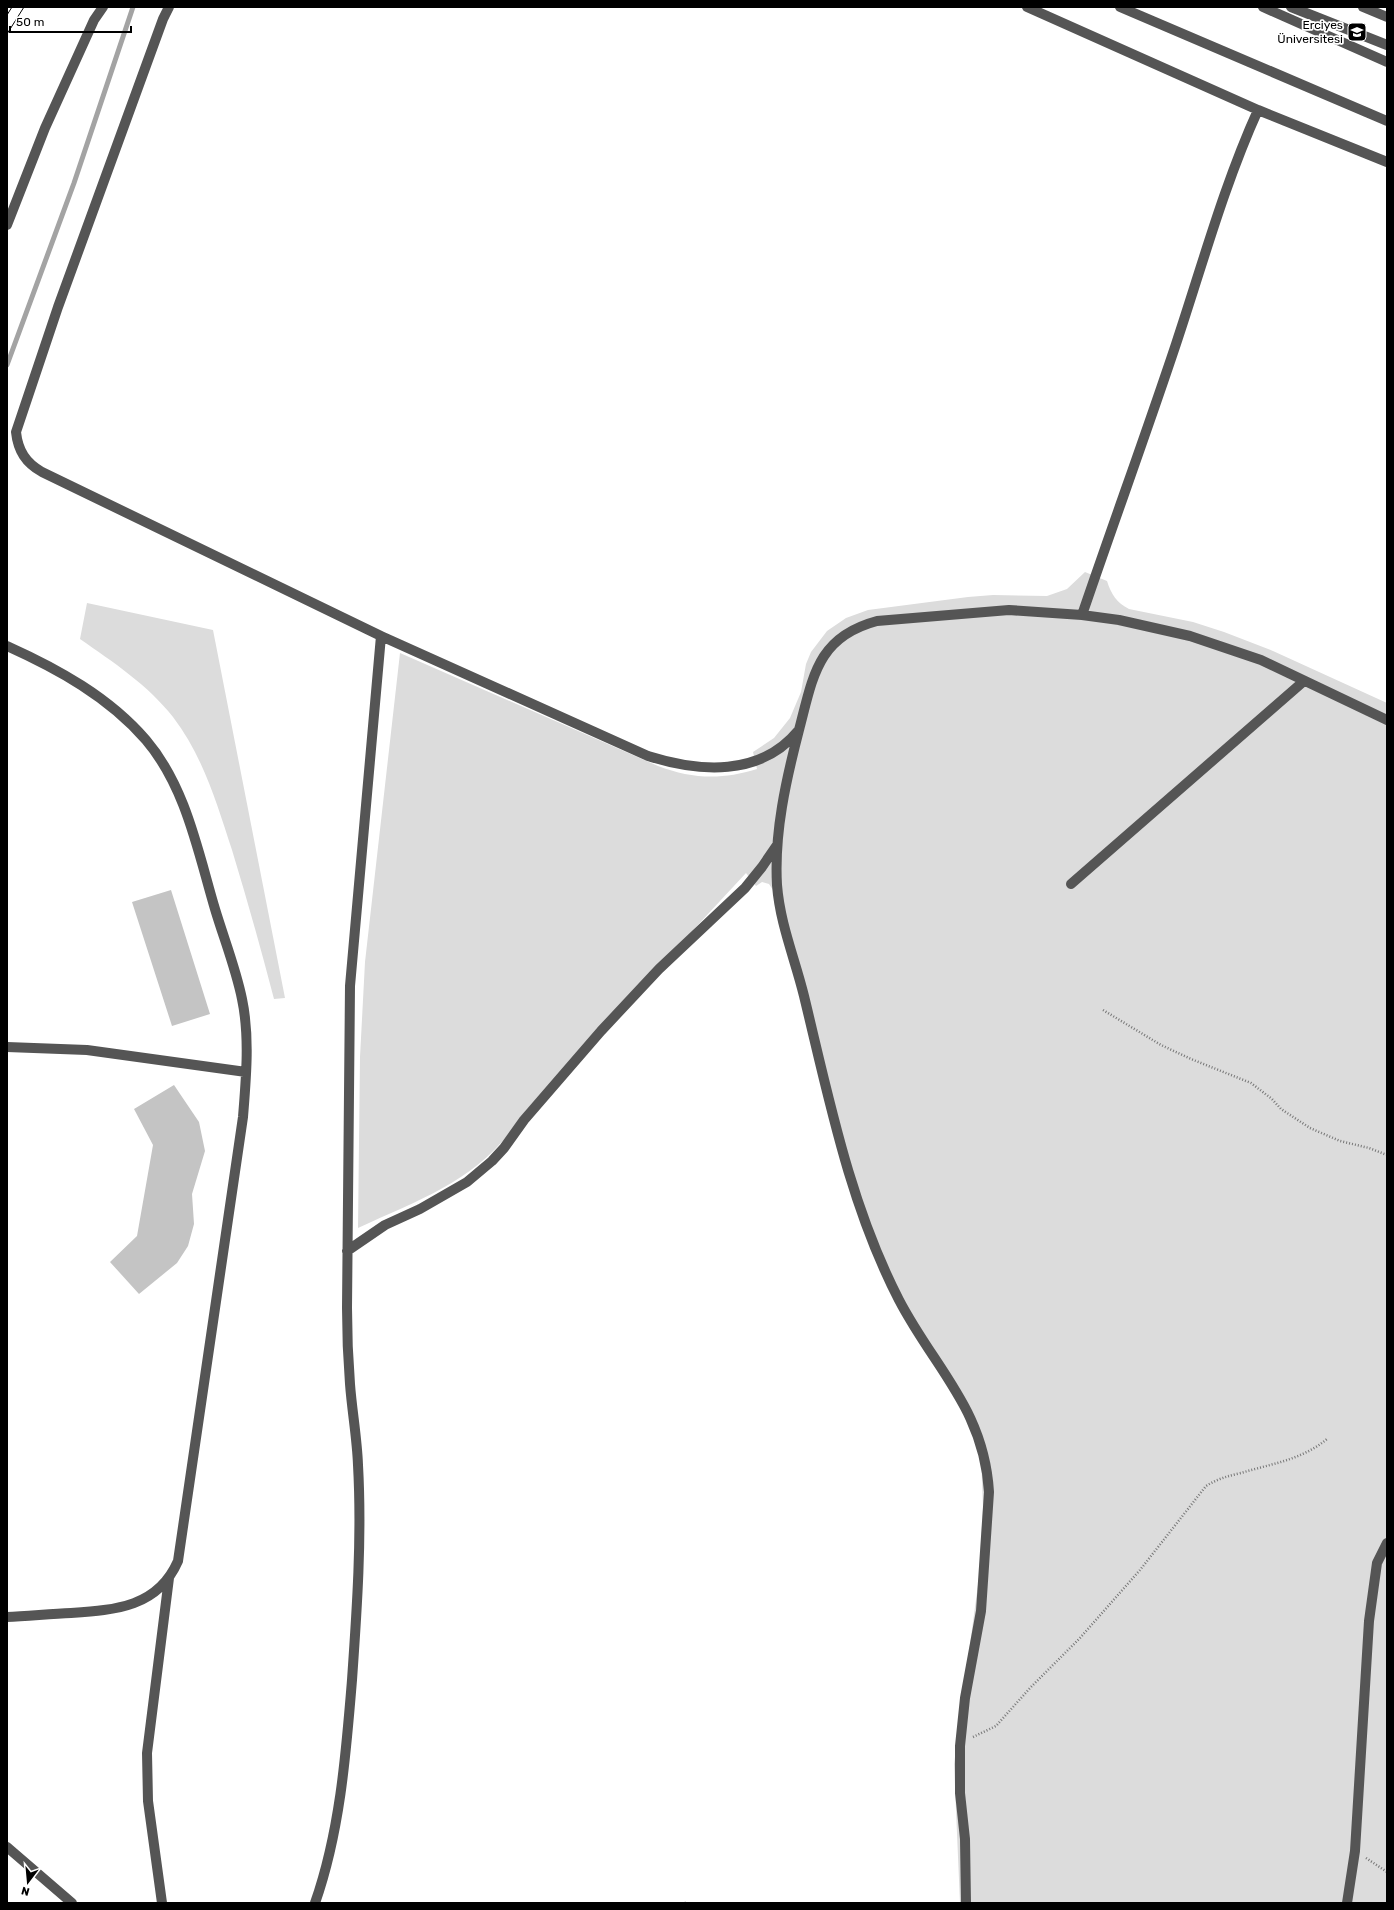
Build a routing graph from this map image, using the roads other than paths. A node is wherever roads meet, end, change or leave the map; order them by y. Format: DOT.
graph roads {
  1 [pos="103,7"];
  2 [pos="169,7"];
  3 [pos="1027,7"];
  4 [pos="1120,7"];
  5 [pos="1263,7"];
  6 [pos="1291,7"];
  7 [pos="1363,7"];
  8 [pos="1387,17"];
  9 [pos="1324,20"];
  10 [pos="1320,32"];
  11 [pos="1387,45"];
  12 [pos="1387,62"];
  13 [pos="1258,110"];
  14 [pos="1387,121"];
  15 [pos="1387,162"];
  16 [pos="7,225"];
  17 [pos="1082,615"];
  18 [pos="381,636"];
  19 [pos="7,646"];
  20 [pos="1304,681"];
  21 [pos="1387,720"];
  22 [pos="799,730"];
  23 [pos="777,845"];
  24 [pos="1071,884"];
  25 [pos="7,1047"];
  26 [pos="246,1072"];
  27 [pos="347,1251"];
  28 [pos="1387,1543"];
  29 [pos="170,1578"];
  30 [pos="7,1617"];
  31 [pos="7,1847"];
  32 [pos="72,1903"];
  33 [pos="162,1903"];
  34 [pos="315,1903"];
  35 [pos="966,1903"];
  36 [pos="1347,1903"];
  1 -- 16 [label="street"];
  2 -- 18 [label="street"];
  3 -- 13 [label="street"];
  4 -- 14 [label="street"];
  5 -- 10 [label="street"];
  6 -- 9 [label="street"];
  7 -- 8 [label="street"];
  9 -- 10 [label="street"];
  9 -- 11 [label="street"];
  10 -- 12 [label="street"];
  13 -- 15 [label="street"];
  13 -- 17 [label="street"];
  17 -- 20 [label="street"];
  17 -- 22 [label="street"];
  18 -- 22 [label="street"];
  18 -- 27 [label="street"];
  19 -- 26 [label="street"];
  20 -- 21 [label="street"];
  20 -- 24 [label="street"];
  22 -- 23 [label="street"];
  23 -- 27 [label="street"];
  23 -- 35 [label="street"];
  25 -- 26 [label="street"];
  26 -- 29 [label="street"];
  27 -- 34 [label="street"];
  28 -- 36 [label="street"];
  29 -- 30 [label="street"];
  29 -- 33 [label="street"];
  31 -- 32 [label="street"];
}
